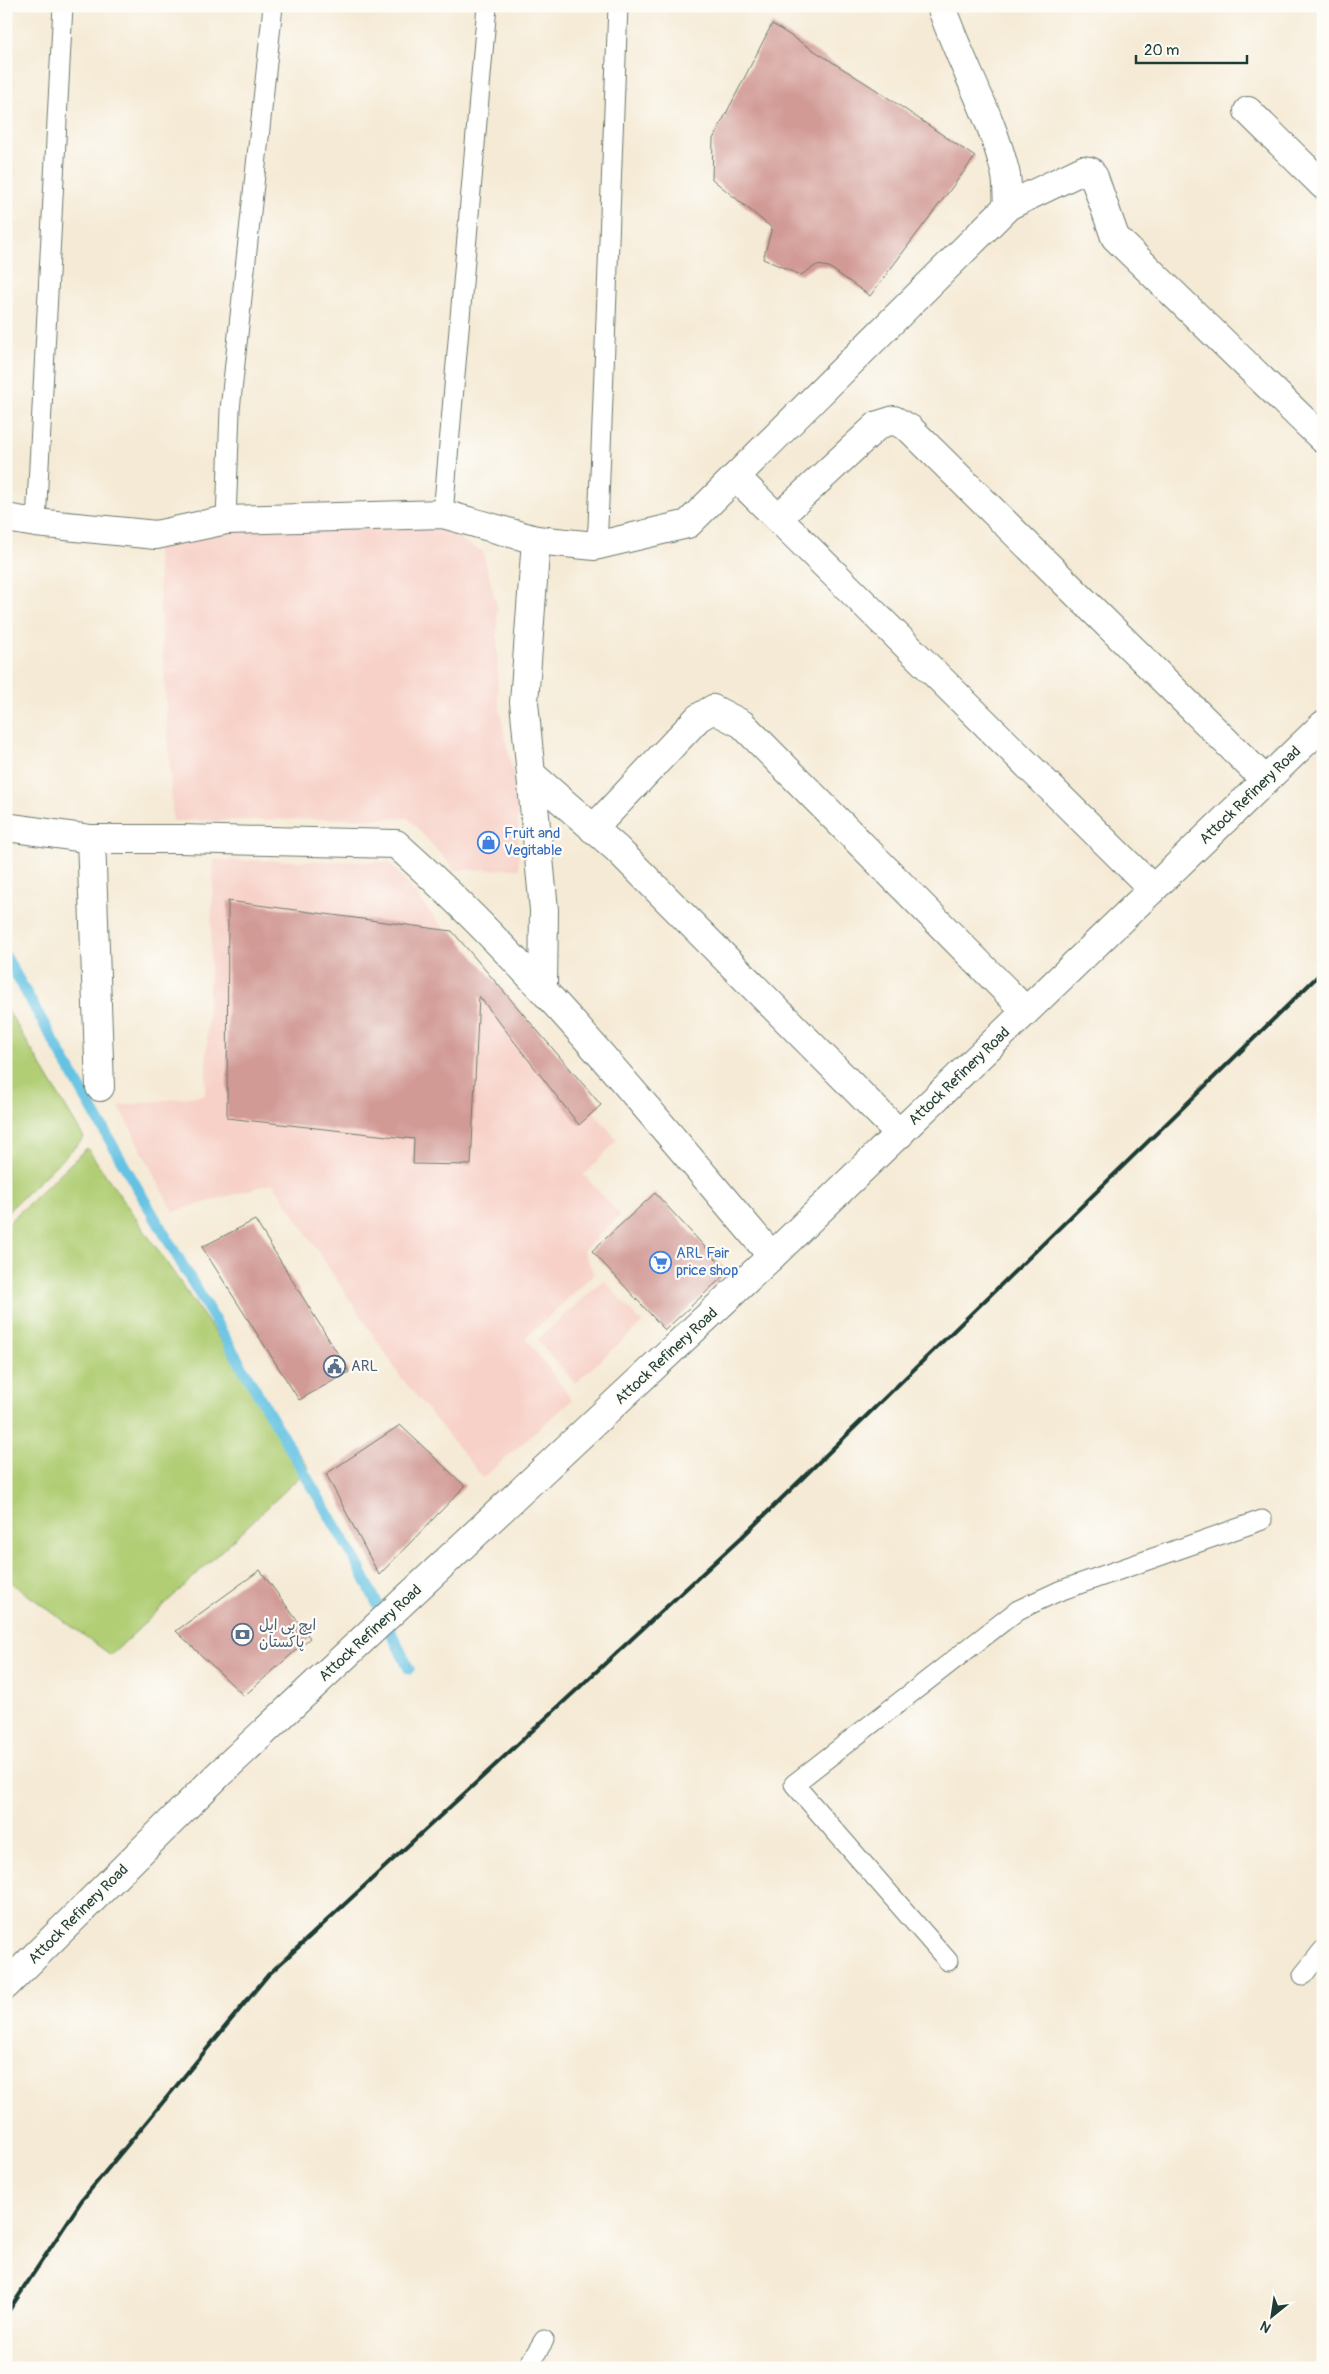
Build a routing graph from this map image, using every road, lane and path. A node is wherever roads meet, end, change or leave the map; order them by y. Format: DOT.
graph roads {
  1 [pos="63,6"];
  2 [pos="273,6"];
  3 [pos="487,6"];
  4 [pos="618,6"];
  5 [pos="940,6"];
  6 [pos="1248,111"];
  7 [pos="1323,185"];
  8 [pos="1008,206"];
  9 [pos="1323,439"];
  10 [pos="736,477"];
  11 [pos="443,514"];
  12 [pos="6,518"];
  13 [pos="778,518"];
  14 [pos="226,520"];
  15 [pos="36,523"];
  16 [pos="536,540"];
  17 [pos="595,546"];
  18 [pos="1323,724"];
  19 [pos="531,774"];
  20 [pos="1265,780"];
  21 [pos="6,827"];
  22 [pos="594,829"];
  23 [pos="91,839"];
  24 [pos="1153,889"];
  25 [pos="543,987"];
  26 [pos="1026,1011"];
  27 [pos="100,1087"];
  28 [pos="900,1134"];
  29 [pos="772,1256"];
  30 [pos="1262,1520"];
  31 [pos="1323,1950"];
  32 [pos="948,1961"];
  33 [pos="1303,1975"];
  34 [pos="6,1985"];
  35 [pos="544,2340"];
  36 [pos="527,2368"];
  1 -- 15 [label="lane"];
  2 -- 14 [label="lane"];
  3 -- 11 [label="lane"];
  4 -- 17 [label="lane"];
  5 -- 8 [label="street"];
  6 -- 7 [label="street"];
  8 -- 9 [label="street"];
  8 -- 10 [label="street"];
  10 -- 13 [label="street"];
  10 -- 17 [label="street"];
  11 -- 14 [label="street"];
  11 -- 16 [label="street"];
  12 -- 15 [label="street"];
  13 -- 20 [label="street"];
  13 -- 24 [label="street"];
  14 -- 15 [label="street"];
  16 -- 17 [label="street"];
  16 -- 19 [label="street"];
  18 -- 20 [label="street, Attock Refinery Road"];
  19 -- 22 [label="street"];
  19 -- 25 [label="street"];
  20 -- 24 [label="street, Attock Refinery Road"];
  21 -- 23 [label="street"];
  22 -- 26 [label="street"];
  22 -- 28 [label="street"];
  23 -- 25 [label="street"];
  23 -- 27 [label="street"];
  24 -- 26 [label="street, Attock Refinery Road"];
  25 -- 29 [label="street"];
  26 -- 28 [label="street, Attock Refinery Road"];
  28 -- 29 [label="street, Attock Refinery Road"];
  29 -- 34 [label="street, Attock Refinery Road"];
  30 -- 32 [label="lane"];
  31 -- 33 [label="lane"];
  35 -- 36 [label="lane"];
}
